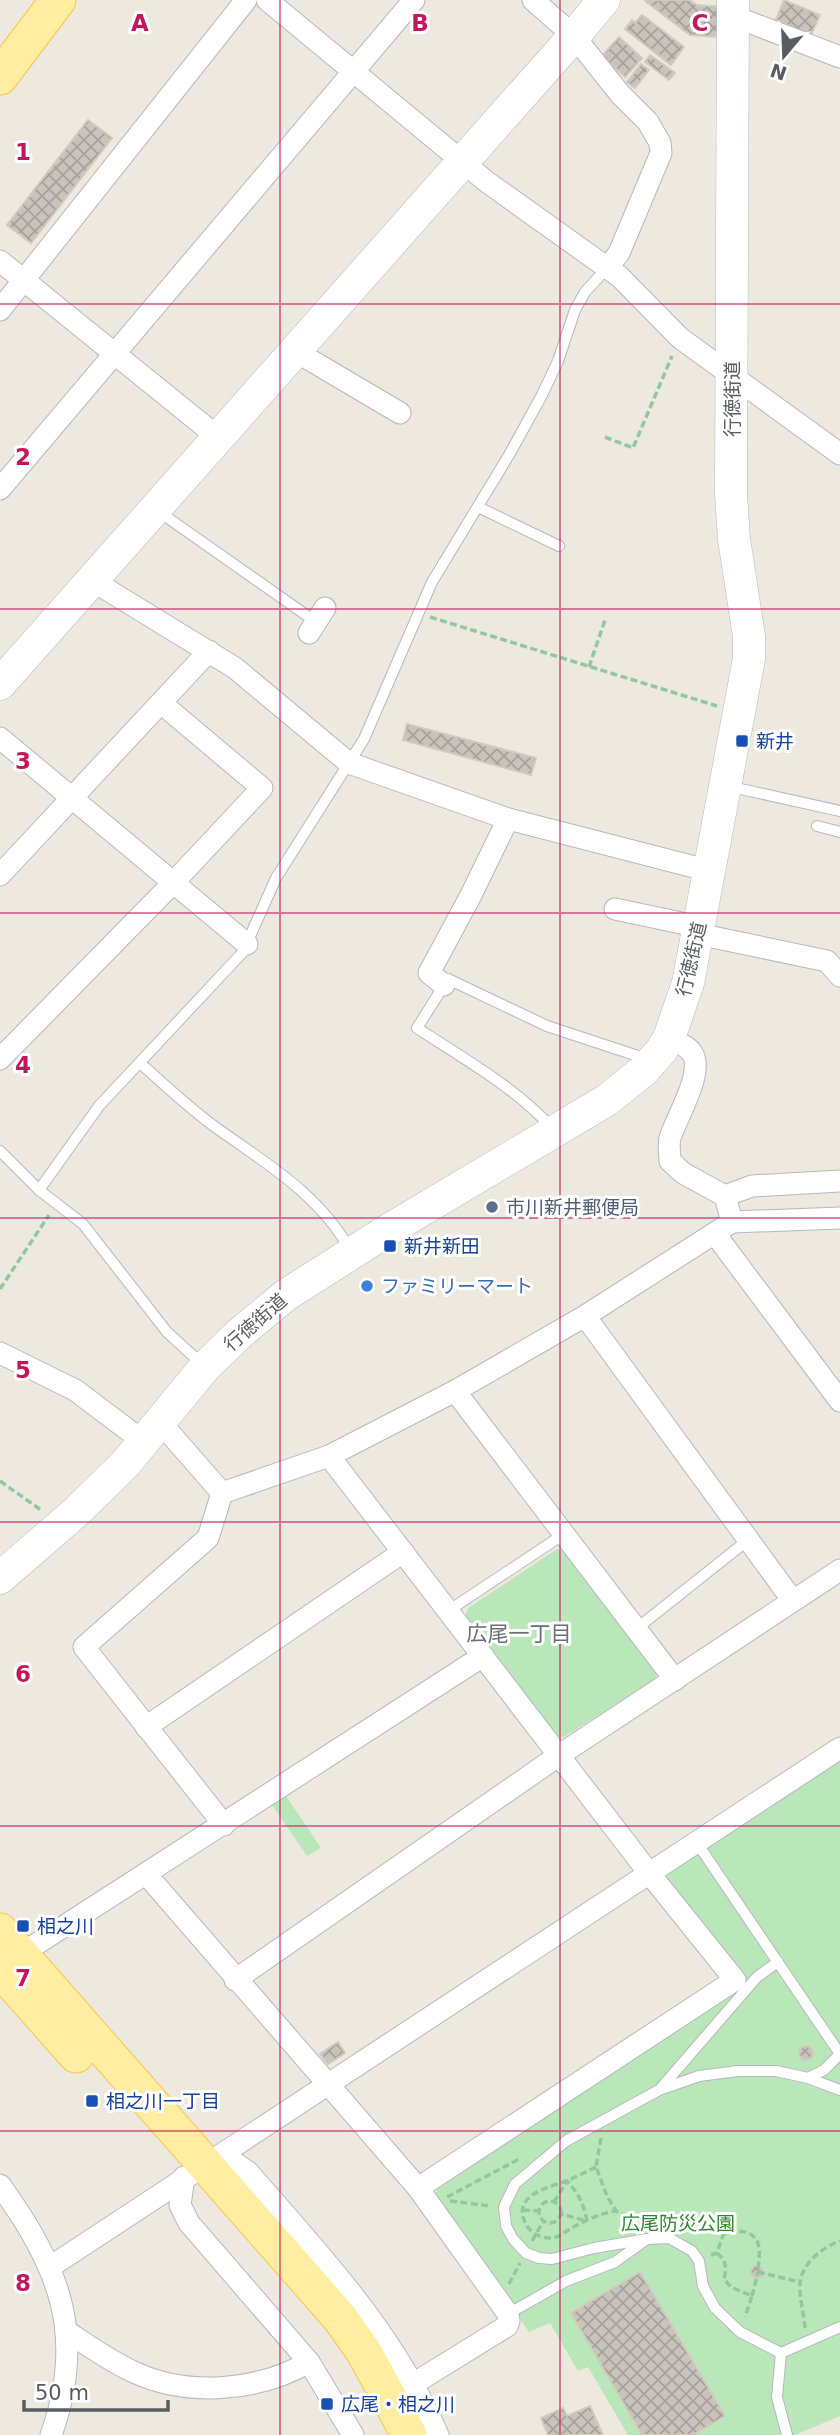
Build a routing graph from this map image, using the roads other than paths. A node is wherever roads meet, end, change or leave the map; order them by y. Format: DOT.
graph roads {
  1 [pos="58,0"];
  2 [pos="246,0"];
  3 [pos="267,0"];
  4 [pos="414,0"];
  5 [pos="533,0"];
  6 [pos="604,0"];
  7 [pos="733,8"];
  8 [pos="575,36"];
  9 [pos="840,57"];
  10 [pos="354,71"];
  11 [pos="0,77"];
  12 [pos="462,162"];
  13 [pos="0,261"];
  14 [pos="608,267"];
  15 [pos="24,280"];
  16 [pos="0,310"];
  17 [pos="295,351"];
  18 [pos="115,354"];
  19 [pos="733,377"];
  20 [pos="400,413"];
  21 [pos="219,438"];
  22 [pos="840,454"];
  23 [pos="0,489"];
  24 [pos="478,507"];
  25 [pos="156,509"];
  26 [pos="559,546"];
  27 [pos="93,581"];
  28 [pos="317,621"];
  29 [pos="209,651"];
  30 [pos="0,684"];
  31 [pos="161,703"];
  32 [pos="0,738"];
  33 [pos="349,763"];
  34 [pos="725,785"];
  35 [pos="72,798"];
  36 [pos="840,812"];
  37 [pos="508,819"];
  38 [pos="817,827"];
  39 [pos="837,832"];
  40 [pos="710,871"];
  41 [pos="0,875"];
  42 [pos="173,883"];
  43 [pos="615,909"];
  44 [pos="699,930"];
  45 [pos="247,944"];
  46 [pos="840,976"];
  47 [pos="443,985"];
  48 [pos="661,1050"];
  49 [pos="0,1059"];
  50 [pos="140,1063"];
  51 [pos="555,1132"];
  52 [pos="0,1151"];
  53 [pos="840,1181"];
  54 [pos="39,1190"];
  55 [pos="725,1196"];
  56 [pos="840,1218"];
  57 [pos="724,1228"];
  58 [pos="351,1253"];
  59 [pos="585,1316"];
  60 [pos="0,1353"];
  61 [pos="205,1367"];
  62 [pos="455,1391"];
  63 [pos="840,1401"];
  64 [pos="152,1432"];
  65 [pos="329,1456"];
  66 [pos="222,1493"];
  67 [pos="564,1534"];
  68 [pos="748,1539"];
  69 [pos="403,1552"];
  70 [pos="840,1570"];
  71 [pos="0,1578"];
  72 [pos="793,1601"];
  73 [pos="448,1611"];
  74 [pos="636,1629"];
  75 [pos="483,1656"];
  76 [pos="675,1680"];
  77 [pos="146,1727"];
  78 [pos="840,1748"];
  79 [pos="558,1756"];
  80 [pos="223,1825"];
  81 [pos="697,1843"];
  82 [pos="649,1873"];
  83 [pos="146,1874"];
  84 [pos="7,1951"];
  85 [pos="778,1962"];
  86 [pos="235,1980"];
  87 [pos="808,2078"];
  88 [pos="327,2084"];
  89 [pos="659,2090"];
  90 [pos="840,2090"];
  91 [pos="195,2170"];
  92 [pos="0,2185"];
  93 [pos="418,2188"];
  94 [pos="647,2239"];
  95 [pos="50,2267"];
  96 [pos="298,2287"];
  97 [pos="508,2314"];
  98 [pos="840,2327"];
  99 [pos="66,2331"];
  100 [pos="782,2353"];
  101 [pos="309,2362"];
  102 [pos="413,2384"];
  103 [pos="51,2435"];
  104 [pos="353,2435"];
  105 [pos="385,2435"];
  106 [pos="409,2435"];
  107 [pos="438,2435"];
  108 [pos="787,2435"];
  1 -- 11 [label="main road"];
  2 -- 15 [label="street"];
  3 -- 10 [label="street"];
  4 -- 10 [label="street"];
  5 -- 8 [label="street"];
  6 -- 8 [label="street"];
  7 -- 9 [label="street"];
  7 -- 19 [label="street, 行徳街道"];
  8 -- 12 [label="street"];
  8 -- 14 [label="street"];
  10 -- 12 [label="street"];
  10 -- 18 [label="street"];
  12 -- 14 [label="street"];
  12 -- 17 [label="street"];
  13 -- 15 [label="street"];
  14 -- 19 [label="street"];
  14 -- 24 [label="lane"];
  15 -- 16 [label="street"];
  15 -- 18 [label="street"];
  17 -- 20 [label="street"];
  17 -- 21 [label="street"];
  18 -- 21 [label="street"];
  18 -- 23 [label="street"];
  19 -- 22 [label="street"];
  19 -- 34 [label="street, 行徳街道"];
  21 -- 25 [label="street"];
  24 -- 26 [label="lane"];
  24 -- 33 [label="lane"];
  25 -- 27 [label="street"];
  25 -- 28 [label="lane"];
  27 -- 29 [label="street"];
  27 -- 30 [label="street"];
  29 -- 31 [label="street"];
  29 -- 33 [label="street"];
  31 -- 35 [label="street"];
  31 -- 42 [label="street"];
  32 -- 35 [label="street"];
  33 -- 37 [label="street"];
  33 -- 45 [label="lane"];
  34 -- 36 [label="lane"];
  34 -- 40 [label="street, 行徳街道"];
  35 -- 41 [label="street"];
  35 -- 42 [label="street"];
  36 -- 39 [label="lane"];
  37 -- 40 [label="street"];
  37 -- 47 [label="street"];
  38 -- 39 [label="lane"];
  40 -- 44 [label="street, 行徳街道"];
  42 -- 45 [label="street"];
  42 -- 49 [label="street"];
  43 -- 44 [label="street"];
  44 -- 46 [label="street"];
  44 -- 48 [label="street, 行徳街道"];
  45 -- 50 [label="lane"];
  47 -- 48 [label="lane"];
  47 -- 51 [label="lane"];
  48 -- 51 [label="street, 行徳街道"];
  48 -- 55 [label="street"];
  50 -- 54 [label="lane"];
  50 -- 58 [label="lane"];
  51 -- 58 [label="street, 行徳街道"];
  52 -- 54 [label="lane"];
  53 -- 55 [label="street"];
  54 -- 61 [label="lane"];
  55 -- 57 [label="street"];
  56 -- 57 [label="street"];
  57 -- 59 [label="street"];
  57 -- 63 [label="street"];
  58 -- 61 [label="street, 行徳街道"];
  59 -- 62 [label="street"];
  59 -- 68 [label="street"];
  60 -- 64 [label="street"];
  61 -- 64 [label="street, 行徳街道"];
  62 -- 65 [label="street"];
  62 -- 67 [label="street"];
  64 -- 66 [label="street"];
  64 -- 71 [label="street, 行徳街道"];
  65 -- 66 [label="street"];
  65 -- 69 [label="street"];
  66 -- 77 [label="street"];
  67 -- 73 [label="lane"];
  67 -- 74 [label="street"];
  68 -- 72 [label="street"];
  68 -- 74 [label="lane"];
  69 -- 73 [label="street"];
  69 -- 77 [label="street"];
  70 -- 72 [label="street"];
  72 -- 76 [label="street"];
  73 -- 75 [label="street"];
  74 -- 76 [label="street"];
  75 -- 79 [label="street"];
  75 -- 80 [label="street"];
  76 -- 79 [label="street"];
  77 -- 80 [label="street"];
  78 -- 81 [label="street"];
  79 -- 82 [label="street"];
  79 -- 86 [label="street"];
  80 -- 83 [label="street"];
  81 -- 82 [label="street"];
  81 -- 85 [label="lane"];
  82 -- 88 [label="street"];
  82 -- 93 [label="street"];
  83 -- 84 [label="street"];
  83 -- 86 [label="street"];
  84 -- 91 [label="main road"];
  85 -- 87 [label="lane"];
  85 -- 89 [label="lane"];
  86 -- 88 [label="street"];
  87 -- 89 [label="lane"];
  87 -- 90 [label="lane"];
  88 -- 91 [label="street"];
  88 -- 93 [label="street"];
  89 -- 94 [label="lane"];
  91 -- 95 [label="street"];
  91 -- 96 [label="main road"];
  91 -- 101 [label="street"];
  91 -- 102 [label="street"];
  92 -- 95 [label="street"];
  93 -- 97 [label="street"];
  94 -- 97 [label="lane"];
  94 -- 100 [label="lane"];
  95 -- 99 [label="street"];
  96 -- 105 [label="main road"];
  96 -- 106 [label="main road"];
  97 -- 102 [label="street"];
  98 -- 100 [label="lane"];
  99 -- 101 [label="street"];
  99 -- 103 [label="street"];
  100 -- 108 [label="lane"];
  101 -- 104 [label="street"];
  102 -- 107 [label="street"];
}
